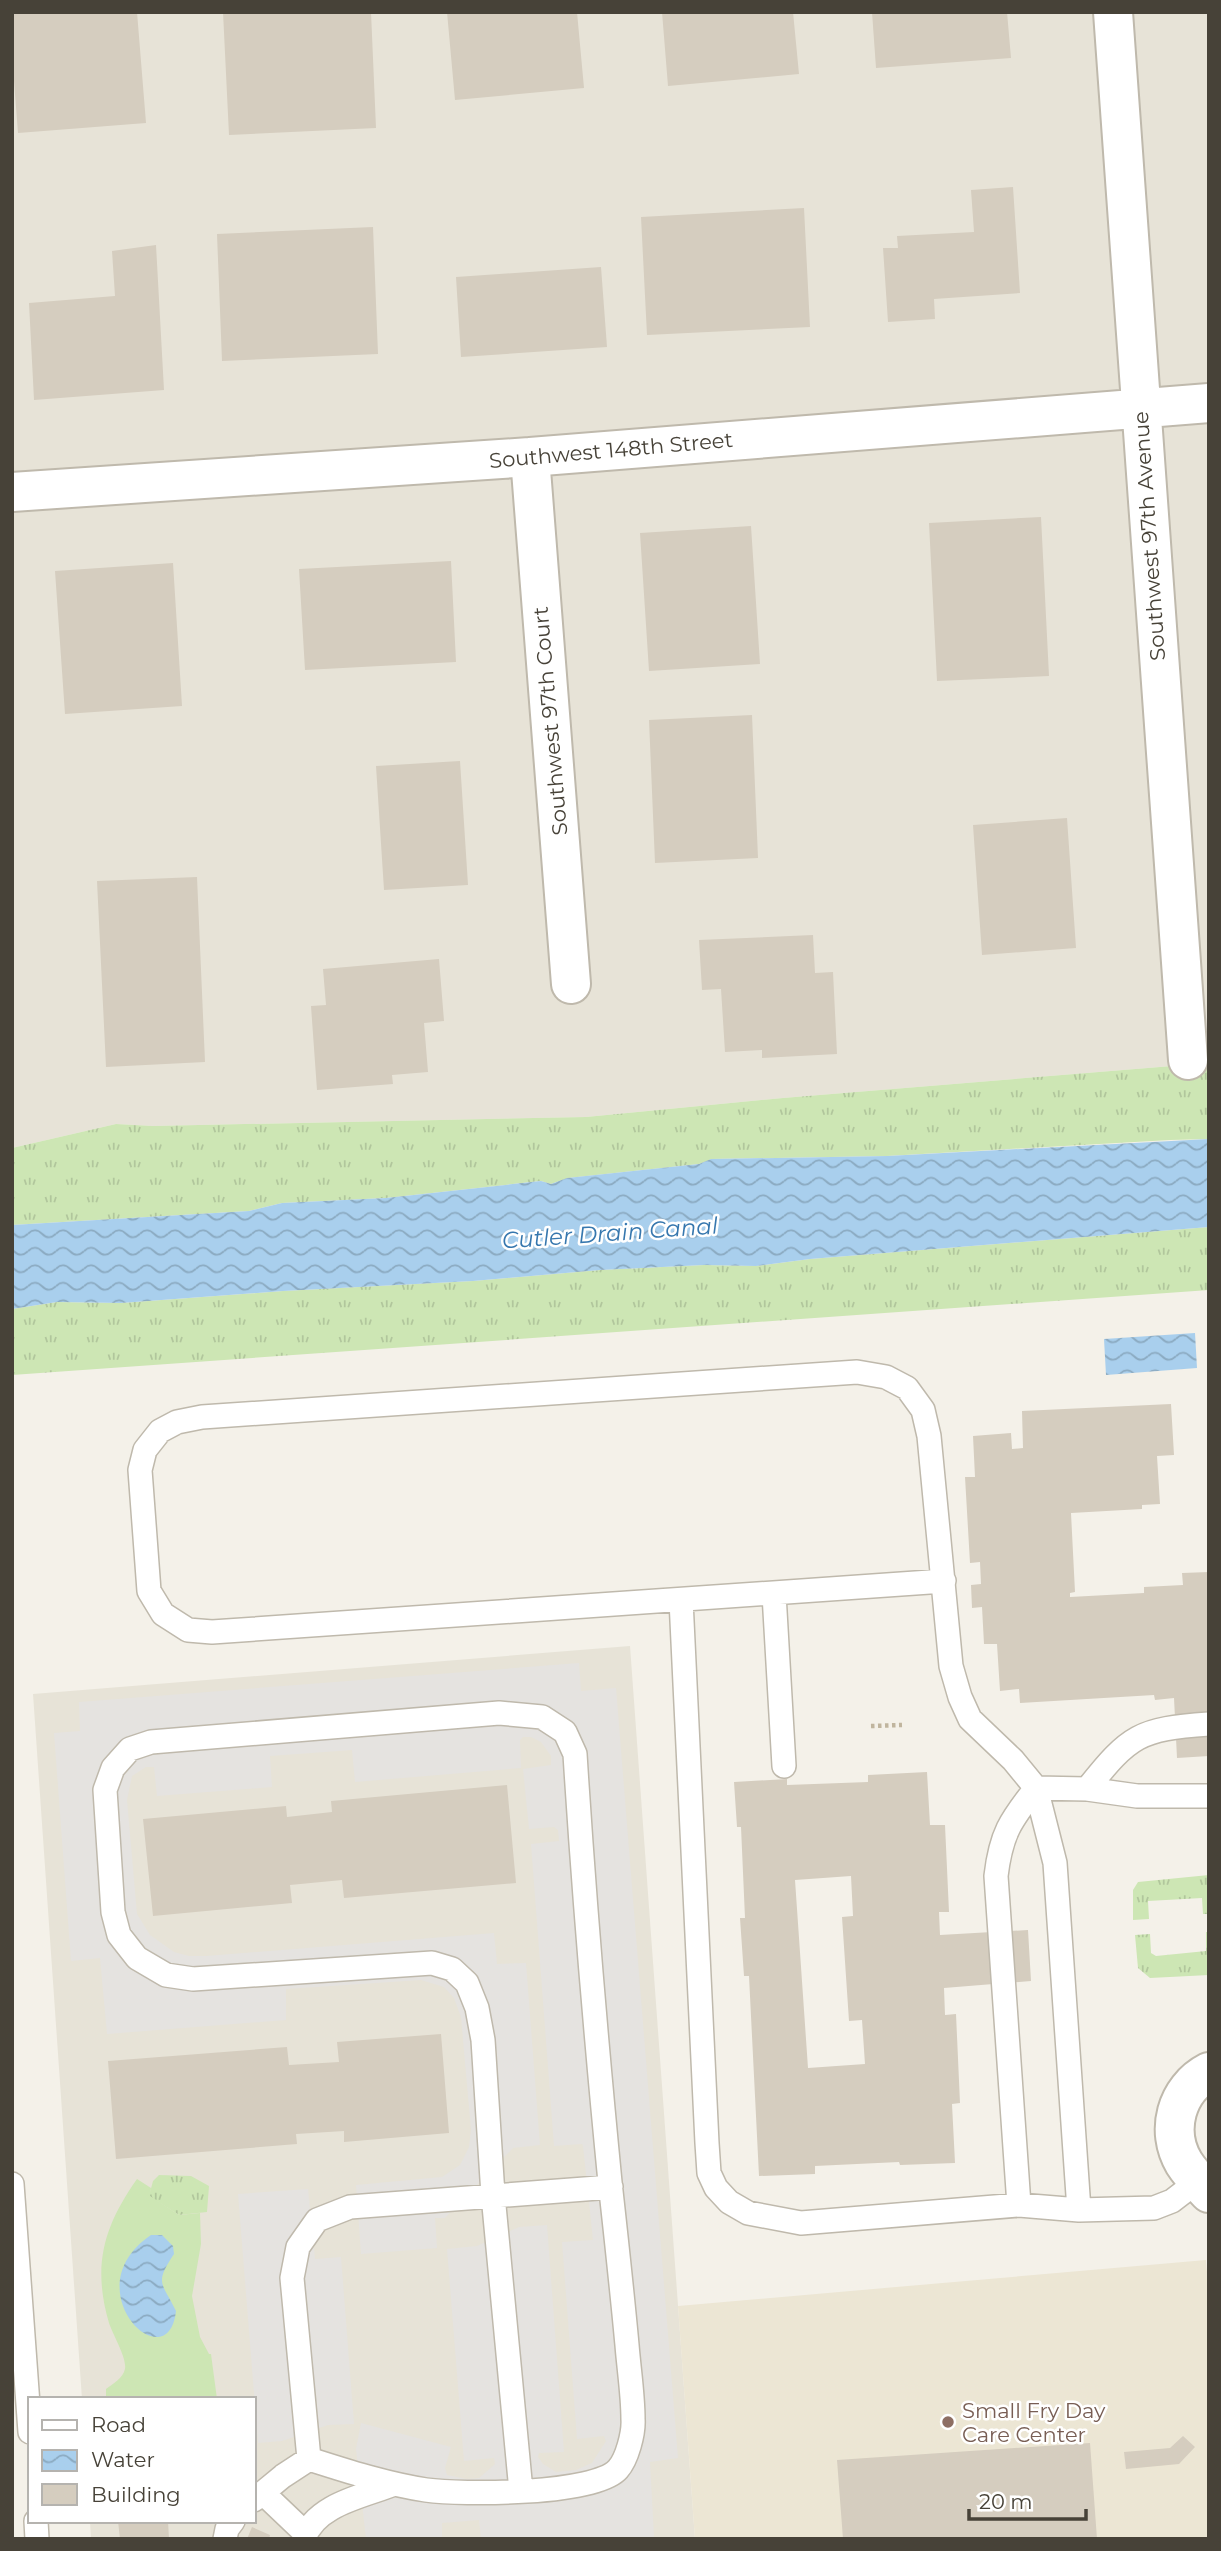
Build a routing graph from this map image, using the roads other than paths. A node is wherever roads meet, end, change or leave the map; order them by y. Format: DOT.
graph roads {
  1 [pos="1113,12"];
  2 [pos="1209,404"];
  3 [pos="1140,408"];
  4 [pos="530,457"];
  5 [pos="12,492"];
  6 [pos="571,984"];
  7 [pos="1188,1060"];
  8 [pos="944,1581"];
  9 [pos="774,1594"];
  10 [pos="681,1600"];
  11 [pos="1209,1724"];
  12 [pos="784,1766"];
  13 [pos="1036,1788"];
  14 [pos="1087,1789"];
  15 [pos="1209,1796"];
  16 [pos="1209,2072"];
  17 [pos="12,2184"];
  18 [pos="611,2187"];
  19 [pos="1203,2187"];
  20 [pos="493,2195"];
  21 [pos="1019,2205"];
  22 [pos="1079,2210"];
  23 [pos="15,2292"];
  24 [pos="28,2413"];
  25 [pos="309,2459"];
  26 [pos="394,2484"];
  27 [pos="521,2491"];
  28 [pos="258,2497"];
  29 [pos="232,2523"];
  30 [pos="304,2536"];
  31 [pos="225,2539"];
  1 -- 3 [label="street, Southwest 97th Avenue"];
  2 -- 3 [label="street, Southwest 148th Street"];
  3 -- 4 [label="street, Southwest 148th Street"];
  3 -- 7 [label="street, Southwest 97th Avenue"];
  4 -- 5 [label="street, Southwest 148th Street"];
  4 -- 6 [label="street, Southwest 97th Court"];
  8 -- 9 [label="lane"];
  8 -- 10 [label="lane"];
  8 -- 13 [label="lane"];
  9 -- 10 [label="lane"];
  9 -- 12 [label="lane"];
  10 -- 21 [label="lane"];
  11 -- 14 [label="lane"];
  13 -- 14 [label="lane"];
  13 -- 21 [label="lane"];
  13 -- 22 [label="lane"];
  14 -- 15 [label="lane"];
  16 -- 19 [label="street"];
  17 -- 23 [label="lane"];
  18 -- 20 [label="lane"];
  18 -- 20 [label="lane"];
  18 -- 27 [label="lane"];
  19 -- 22 [label="lane"];
  20 -- 25 [label="lane"];
  20 -- 27 [label="lane"];
  21 -- 22 [label="lane"];
  23 -- 24 [label="lane"];
  25 -- 26 [label="lane"];
  25 -- 28 [label="lane"];
  26 -- 27 [label="lane"];
  26 -- 30 [label="lane"];
  28 -- 30 [label="lane"];
  29 -- 31 [label="lane"];
}
